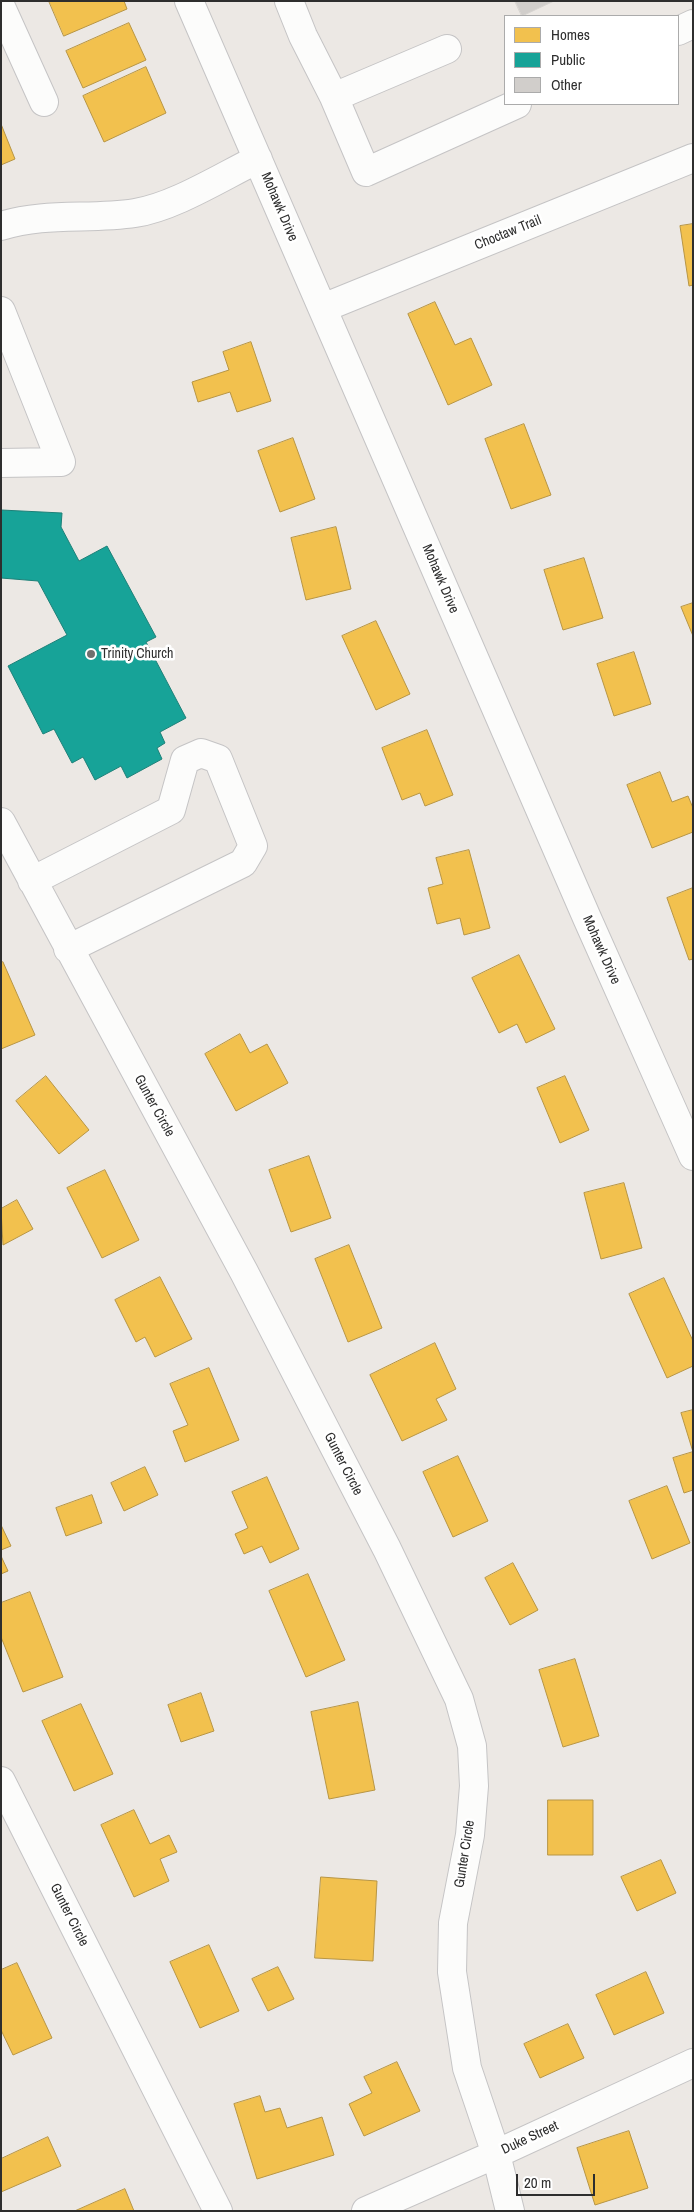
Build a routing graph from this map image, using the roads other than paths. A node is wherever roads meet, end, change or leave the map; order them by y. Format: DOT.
graph roads {
  1 [pos="189,1"];
  2 [pos="289,1"];
  3 [pos="1,7"];
  4 [pos="693,24"];
  5 [pos="679,31"];
  6 [pos="7,36"];
  7 [pos="447,48"];
  8 [pos="334,97"];
  9 [pos="44,102"];
  10 [pos="515,105"];
  11 [pos="693,158"];
  12 [pos="258,159"];
  13 [pos="1,226"];
  14 [pos="323,308"];
  15 [pos="1,311"];
  16 [pos="1,463"];
  17 [pos="1,822"];
  18 [pos="32,881"];
  19 [pos="68,949"];
  20 [pos="693,1156"];
  21 [pos="1,1781"];
  22 [pos="693,2063"];
  23 [pos="496,2154"];
  24 [pos="218,2211"];
  25 [pos="366,2211"];
  26 [pos="510,2211"];
  1 -- 12 [label="street, Mohawk Drive"];
  2 -- 8 [label="street"];
  3 -- 6 [label="street"];
  4 -- 5 [label="street"];
  6 -- 9 [label="street"];
  7 -- 8 [label="street"];
  8 -- 10 [label="street"];
  11 -- 14 [label="street, Choctaw Trail"];
  12 -- 13 [label="street"];
  12 -- 14 [label="street, Mohawk Drive"];
  14 -- 20 [label="street, Mohawk Drive"];
  15 -- 16 [label="street"];
  17 -- 18 [label="street, Gunter Circle"];
  18 -- 19 [label="street, Gunter Circle"];
  18 -- 19 [label="street"];
  19 -- 23 [label="street, Gunter Circle"];
  21 -- 24 [label="street, Gunter Circle"];
  22 -- 23 [label="street, Duke Street"];
  23 -- 25 [label="street, Duke Street"];
  23 -- 26 [label="street, Gunter Circle"];
}
